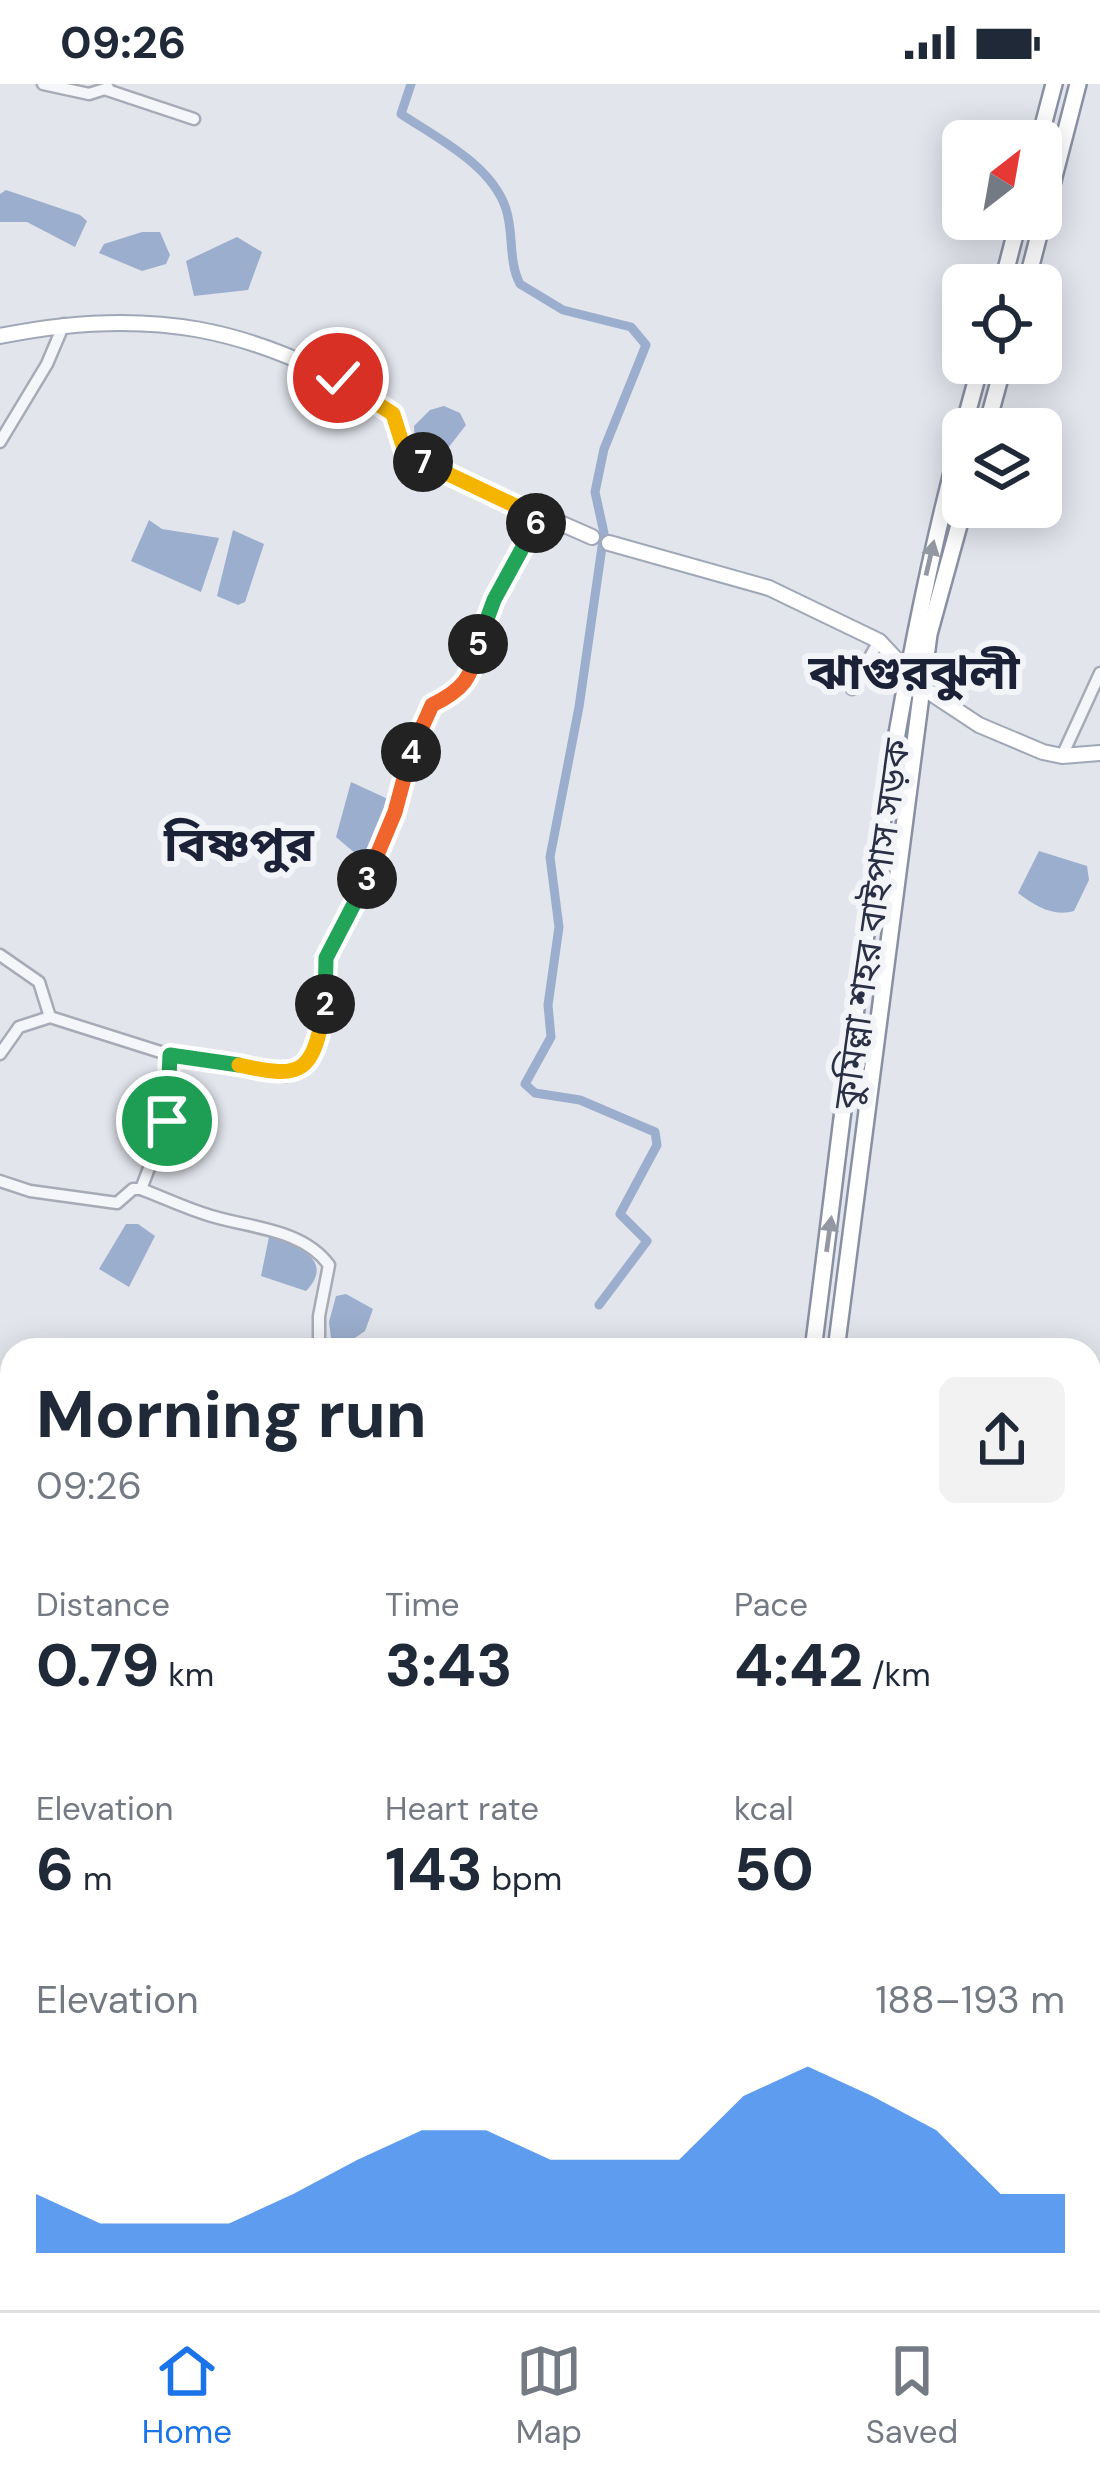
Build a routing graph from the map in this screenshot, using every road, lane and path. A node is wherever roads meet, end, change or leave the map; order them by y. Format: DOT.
graph roads {
  1 [pos="43,84"];
  2 [pos="1054,84"];
  3 [pos="1078,84"];
  4 [pos="109,87"];
  5 [pos="194,119"];
  6 [pos="1045,120"];
  7 [pos="1031,264"];
  8 [pos="64,324"];
  9 [pos="0,336"];
  10 [pos="0,442"];
  11 [pos="942,510"];
  12 [pos="539,517"];
  13 [pos="958,528"];
  14 [pos="592,538"];
  15 [pos="609,543"];
  16 [pos="879,641"];
  17 [pos="909,667"];
  18 [pos="1100,673"];
  19 [pos="923,688"];
  20 [pos="852,689"];
  21 [pos="1100,753"];
  22 [pos="1062,756"];
  23 [pos="0,955"];
  24 [pos="50,1017"];
  25 [pos="0,1054"];
  26 [pos="170,1055"];
  27 [pos="0,1181"];
  28 [pos="141,1189"];
  29 [pos="321,1338"];
  30 [pos="815,1338"];
  31 [pos="838,1338"];
  1 -- 4 [label="street"];
  2 -- 6 [label="highway"];
  3 -- 7 [label="highway"];
  4 -- 5 [label="street"];
  8 -- 9 [label="main road"];
  8 -- 10 [label="street"];
  8 -- 12 [label="main road"];
  17 -- 11 [label="highway, কুমিল্লা শহর বাইপাস সড়ক, one-way"];
  12 -- 14 [label="main road"];
  12 -- 26 [label="street"];
  13 -- 19 [label="highway"];
  15 -- 16 [label="main road"];
  16 -- 17 [label="main road"];
  16 -- 20 [label="street"];
  17 -- 19 [label="main road"];
  30 -- 17 [label="highway, কুমিল্লা শহর বাইপাস সড়ক, one-way"];
  18 -- 22 [label="street"];
  19 -- 22 [label="main road"];
  19 -- 31 [label="highway"];
  21 -- 22 [label="main road"];
  23 -- 24 [label="street"];
  24 -- 25 [label="street"];
  24 -- 26 [label="street"];
  26 -- 28 [label="street"];
  27 -- 28 [label="street"];
  28 -- 29 [label="street"];
}
